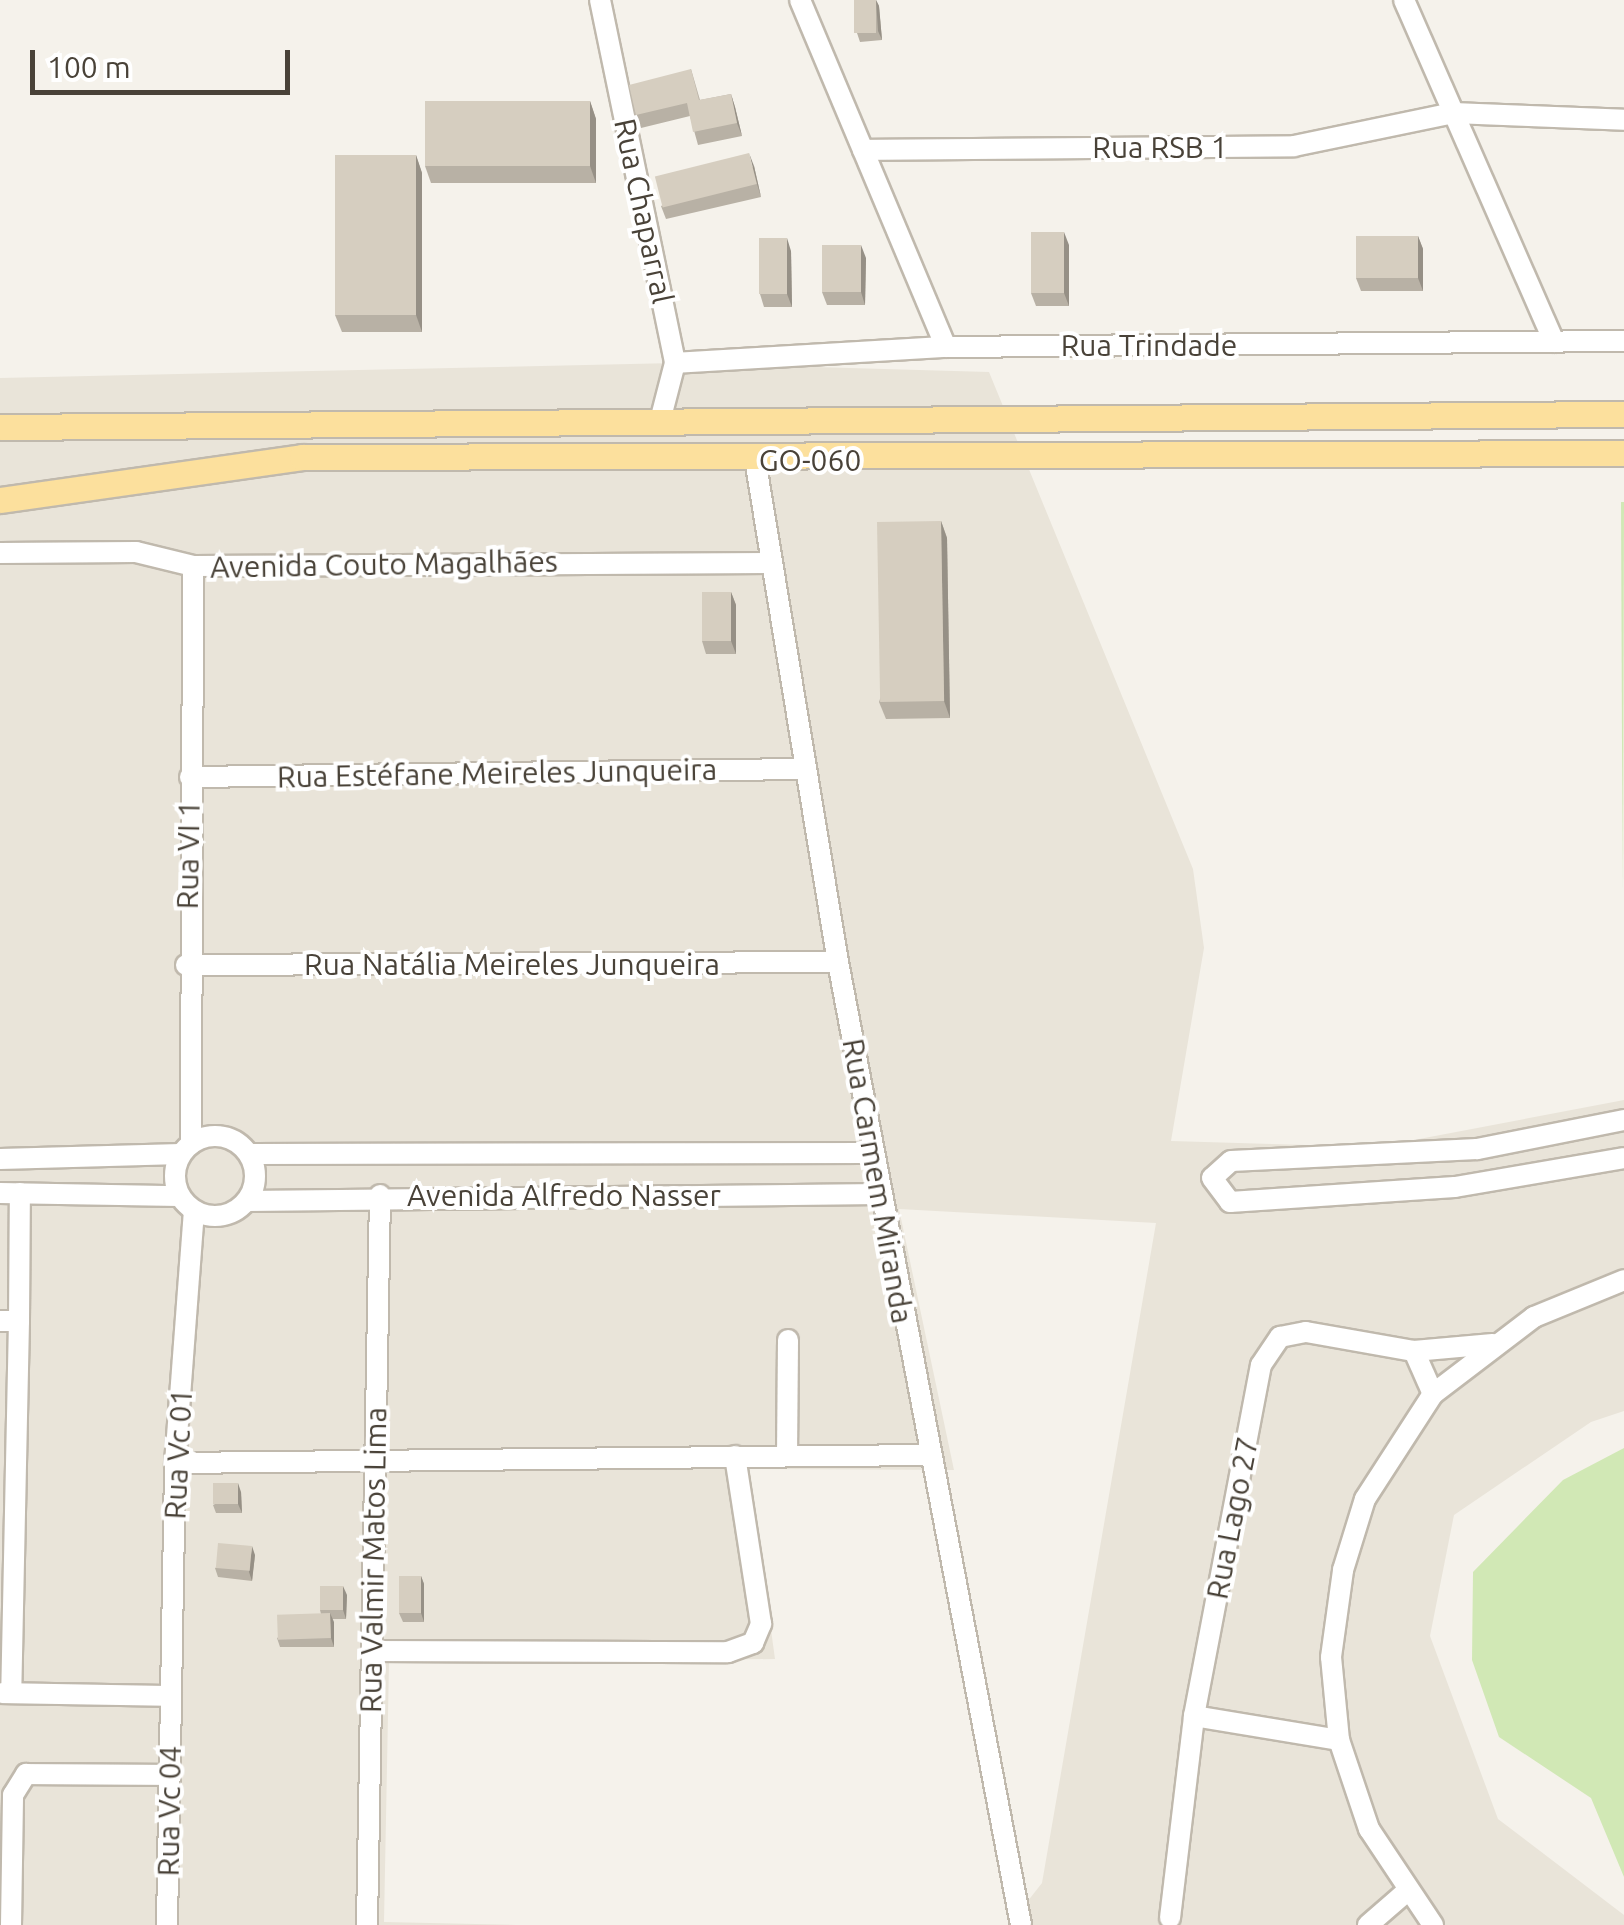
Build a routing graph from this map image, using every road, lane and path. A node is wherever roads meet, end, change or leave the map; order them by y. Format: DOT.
graph roads {
  1 [pos="600,0"];
  2 [pos="800,0"];
  3 [pos="1404,0"];
  4 [pos="1453,112"];
  5 [pos="1624,120"];
  6 [pos="864,150"];
  7 [pos="1624,341"];
  8 [pos="1554,342"];
  9 [pos="946,347"];
  10 [pos="675,363"];
  11 [pos="1624,414"];
  12 [pos="660,422"];
  13 [pos="0,427"];
  14 [pos="1624,453"];
  15 [pos="755,460"];
  16 [pos="0,500"];
  17 [pos="0,553"];
  18 [pos="770,563"];
  19 [pos="193,566"];
  20 [pos="804,769"];
  21 [pos="190,777"];
  22 [pos="838,962"];
  23 [pos="186,965"];
  24 [pos="1624,1120"];
  25 [pos="186,1149"];
  26 [pos="874,1153"];
  27 [pos="248,1154"];
  28 [pos="0,1158"];
  29 [pos="1624,1158"];
  30 [pos="57,1159"];
  31 [pos="10,1193"];
  32 [pos="56,1193"];
  33 [pos="881,1194"];
  34 [pos="380,1195"];
  35 [pos="247,1201"];
  36 [pos="187,1204"];
  37 [pos="1624,1280"];
  38 [pos="10,1321"];
  39 [pos="788,1340"];
  40 [pos="1493,1344"];
  41 [pos="1414,1351"];
  42 [pos="1433,1394"];
  43 [pos="929,1455"];
  44 [pos="735,1456"];
  45 [pos="787,1456"];
  46 [pos="375,1459"];
  47 [pos="175,1463"];
  48 [pos="372,1651"];
  49 [pos="6,1693"];
  50 [pos="171,1696"];
  51 [pos="1194,1716"];
  52 [pos="1339,1740"];
  53 [pos="170,1775"];
  54 [pos="1405,1893"];
  55 [pos="1170,1918"];
  56 [pos="11,1925"];
  57 [pos="167,1925"];
  58 [pos="367,1925"];
  59 [pos="1021,1925"];
  60 [pos="1368,1925"];
  61 [pos="1433,1925"];
  1 -- 10 [label="street, Rua Chaparral"];
  2 -- 6 [label="street"];
  3 -- 4 [label="street"];
  4 -- 5 [label="street, Rua RSB 1"];
  4 -- 6 [label="street, Rua RSB 1"];
  4 -- 8 [label="street"];
  6 -- 9 [label="street"];
  7 -- 8 [label="street, Rua Trindade"];
  8 -- 9 [label="street, Rua Trindade"];
  9 -- 10 [label="street, Rua Trindade"];
  10 -- 12 [label="street, Rua Chaparral"];
  11 -- 12 [label="main road, GO-060 / GO-060"];
  12 -- 13 [label="main road, GO-060 / GO-060"];
  14 -- 15 [label="main road, GO-060 / GO-060"];
  15 -- 16 [label="main road, GO-060 / GO-060"];
  15 -- 18 [label="street, Rua Carmem Miranda"];
  17 -- 19 [label="street, Avenida Couto Magalhães"];
  18 -- 19 [label="street, Avenida Couto Magalhães"];
  18 -- 20 [label="street, Rua Carmem Miranda"];
  19 -- 21 [label="street, Rua VI 1"];
  20 -- 21 [label="street, Rua Estéfane Meireles Junqueira"];
  20 -- 22 [label="street, Rua Carmem Miranda"];
  21 -- 23 [label="street, Rua VI 1"];
  22 -- 23 [label="street, Rua Natália Meireles Junqueira"];
  22 -- 26 [label="street, Rua Carmem Miranda"];
  23 -- 25 [label="street, Rua VI 1"];
  24 -- 29 [label="street"];
  25 -- 27 [label="street"];
  25 -- 30 [label="street"];
  25 -- 36 [label="street"];
  26 -- 27 [label="street, Avenida Alfredo Nasser"];
  26 -- 33 [label="street, Rua Carmem Miranda"];
  27 -- 35 [label="street"];
  28 -- 30 [label="street"];
  30 -- 32 [label="street"];
  31 -- 32 [label="street"];
  31 -- 38 [label="street"];
  32 -- 36 [label="street"];
  33 -- 34 [label="street, Avenida Alfredo Nasser"];
  33 -- 43 [label="street, Rua Carmem Miranda"];
  34 -- 35 [label="street, Avenida Alfredo Nasser"];
  34 -- 46 [label="street, Rua Valmir Matos Lima"];
  35 -- 36 [label="street"];
  36 -- 47 [label="street, Rua Vc 01"];
  37 -- 40 [label="street"];
  38 -- 49 [label="street"];
  39 -- 45 [label="street"];
  40 -- 41 [label="street, Rua Lago 27"];
  40 -- 42 [label="street"];
  41 -- 42 [label="street"];
  41 -- 51 [label="street, Rua Lago 27"];
  42 -- 52 [label="street"];
  43 -- 45 [label="street"];
  43 -- 59 [label="street, Rua Carmem Miranda"];
  44 -- 45 [label="street"];
  44 -- 46 [label="street"];
  44 -- 48 [label="street"];
  46 -- 47 [label="street"];
  46 -- 48 [label="street, Rua Valmir Matos Lima"];
  47 -- 50 [label="street, Rua Vc 01"];
  48 -- 58 [label="street, Rua Valmir Matos Lima"];
  49 -- 50 [label="street"];
  50 -- 53 [label="street, Rua Vc 04"];
  51 -- 52 [label="street"];
  51 -- 55 [label="street, Rua Lago 27"];
  52 -- 54 [label="street"];
  53 -- 56 [label="street, Rua Vc 04"];
  53 -- 57 [label="street, Rua Vc 04"];
  54 -- 60 [label="street"];
  54 -- 61 [label="street"];
}
